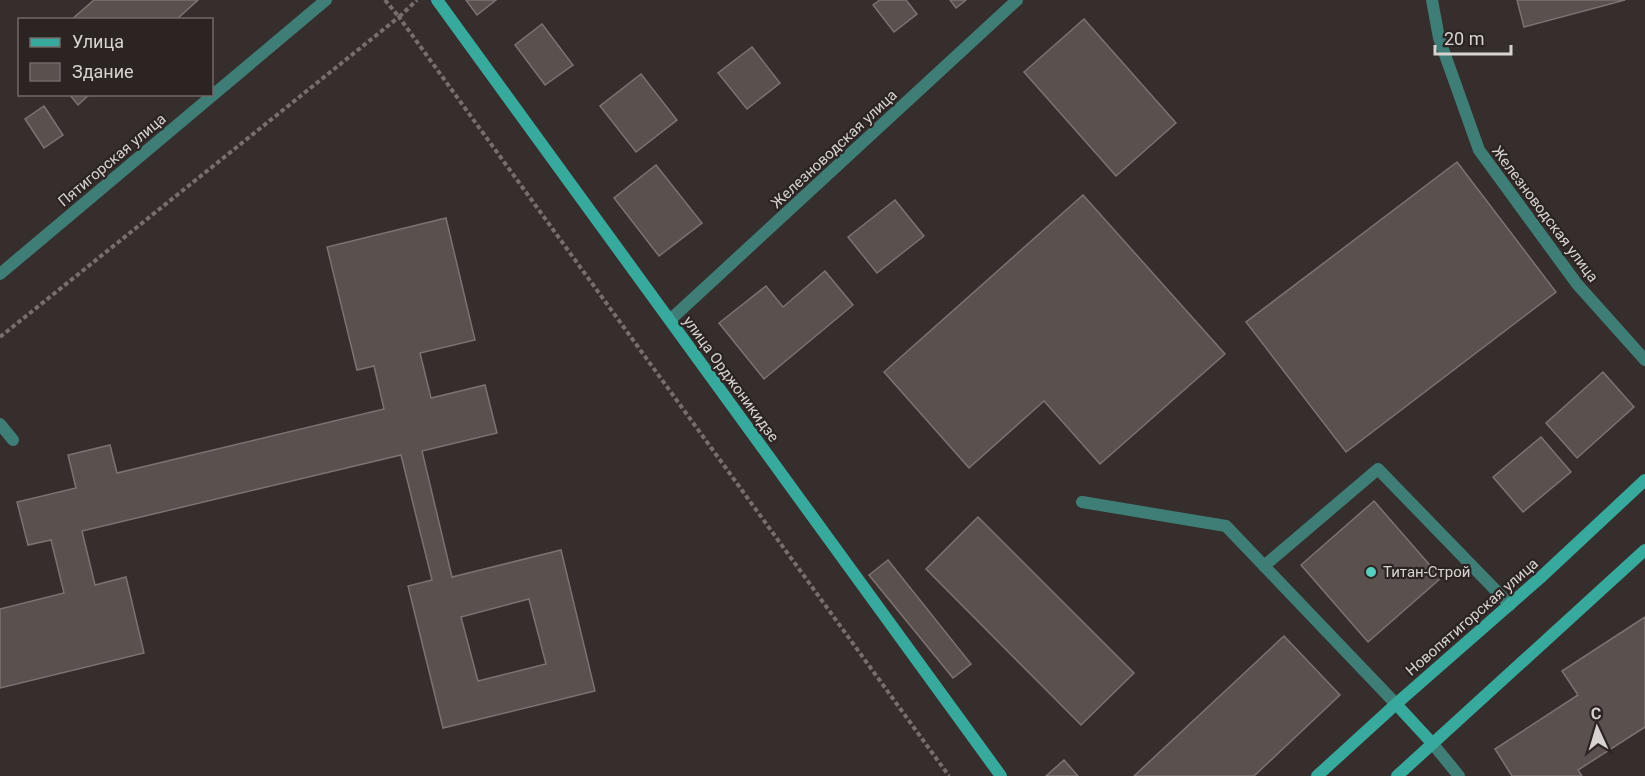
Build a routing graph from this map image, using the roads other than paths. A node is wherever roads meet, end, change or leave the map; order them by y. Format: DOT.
graph roads {
  1 [pos="326,0"];
  2 [pos="437,0"];
  3 [pos="1017,0"];
  4 [pos="1432,0"];
  5 [pos="213,95"];
  6 [pos="212,96"];
  7 [pos="0,274"];
  8 [pos="670,320"];
  9 [pos="1645,360"];
  10 [pos="0,424"];
  11 [pos="13,440"];
  12 [pos="1645,480"];
  13 [pos="1082,502"];
  14 [pos="1645,550"];
  15 [pos="1264,566"];
  16 [pos="1509,605"];
  17 [pos="1396,704"];
  18 [pos="1432,744"];
  19 [pos="1001,776"];
  20 [pos="1317,776"];
  21 [pos="1397,776"];
  22 [pos="1460,776"];
  1 -- 5 [label="street, Пятигорская улица"];
  2 -- 8 [label="main road, улица Орджоникидзе"];
  3 -- 8 [label="street, Железноводская улица"];
  4 -- 9 [label="street, Железноводская улица"];
  6 -- 7 [label="street, Пятигорская улица"];
  8 -- 19 [label="main road, улица Орджоникидзе"];
  10 -- 11 [label="street"];
  12 -- 16 [label="main road, Новопятигорская улица"];
  13 -- 15 [label="street"];
  14 -- 18 [label="main road"];
  15 -- 16 [label="street"];
  15 -- 17 [label="street"];
  16 -- 17 [label="main road, Новопятигорская улица"];
  17 -- 18 [label="main road"];
  17 -- 20 [label="main road, Новопятигорская улица"];
  18 -- 21 [label="main road"];
  18 -- 22 [label="street"];
}
